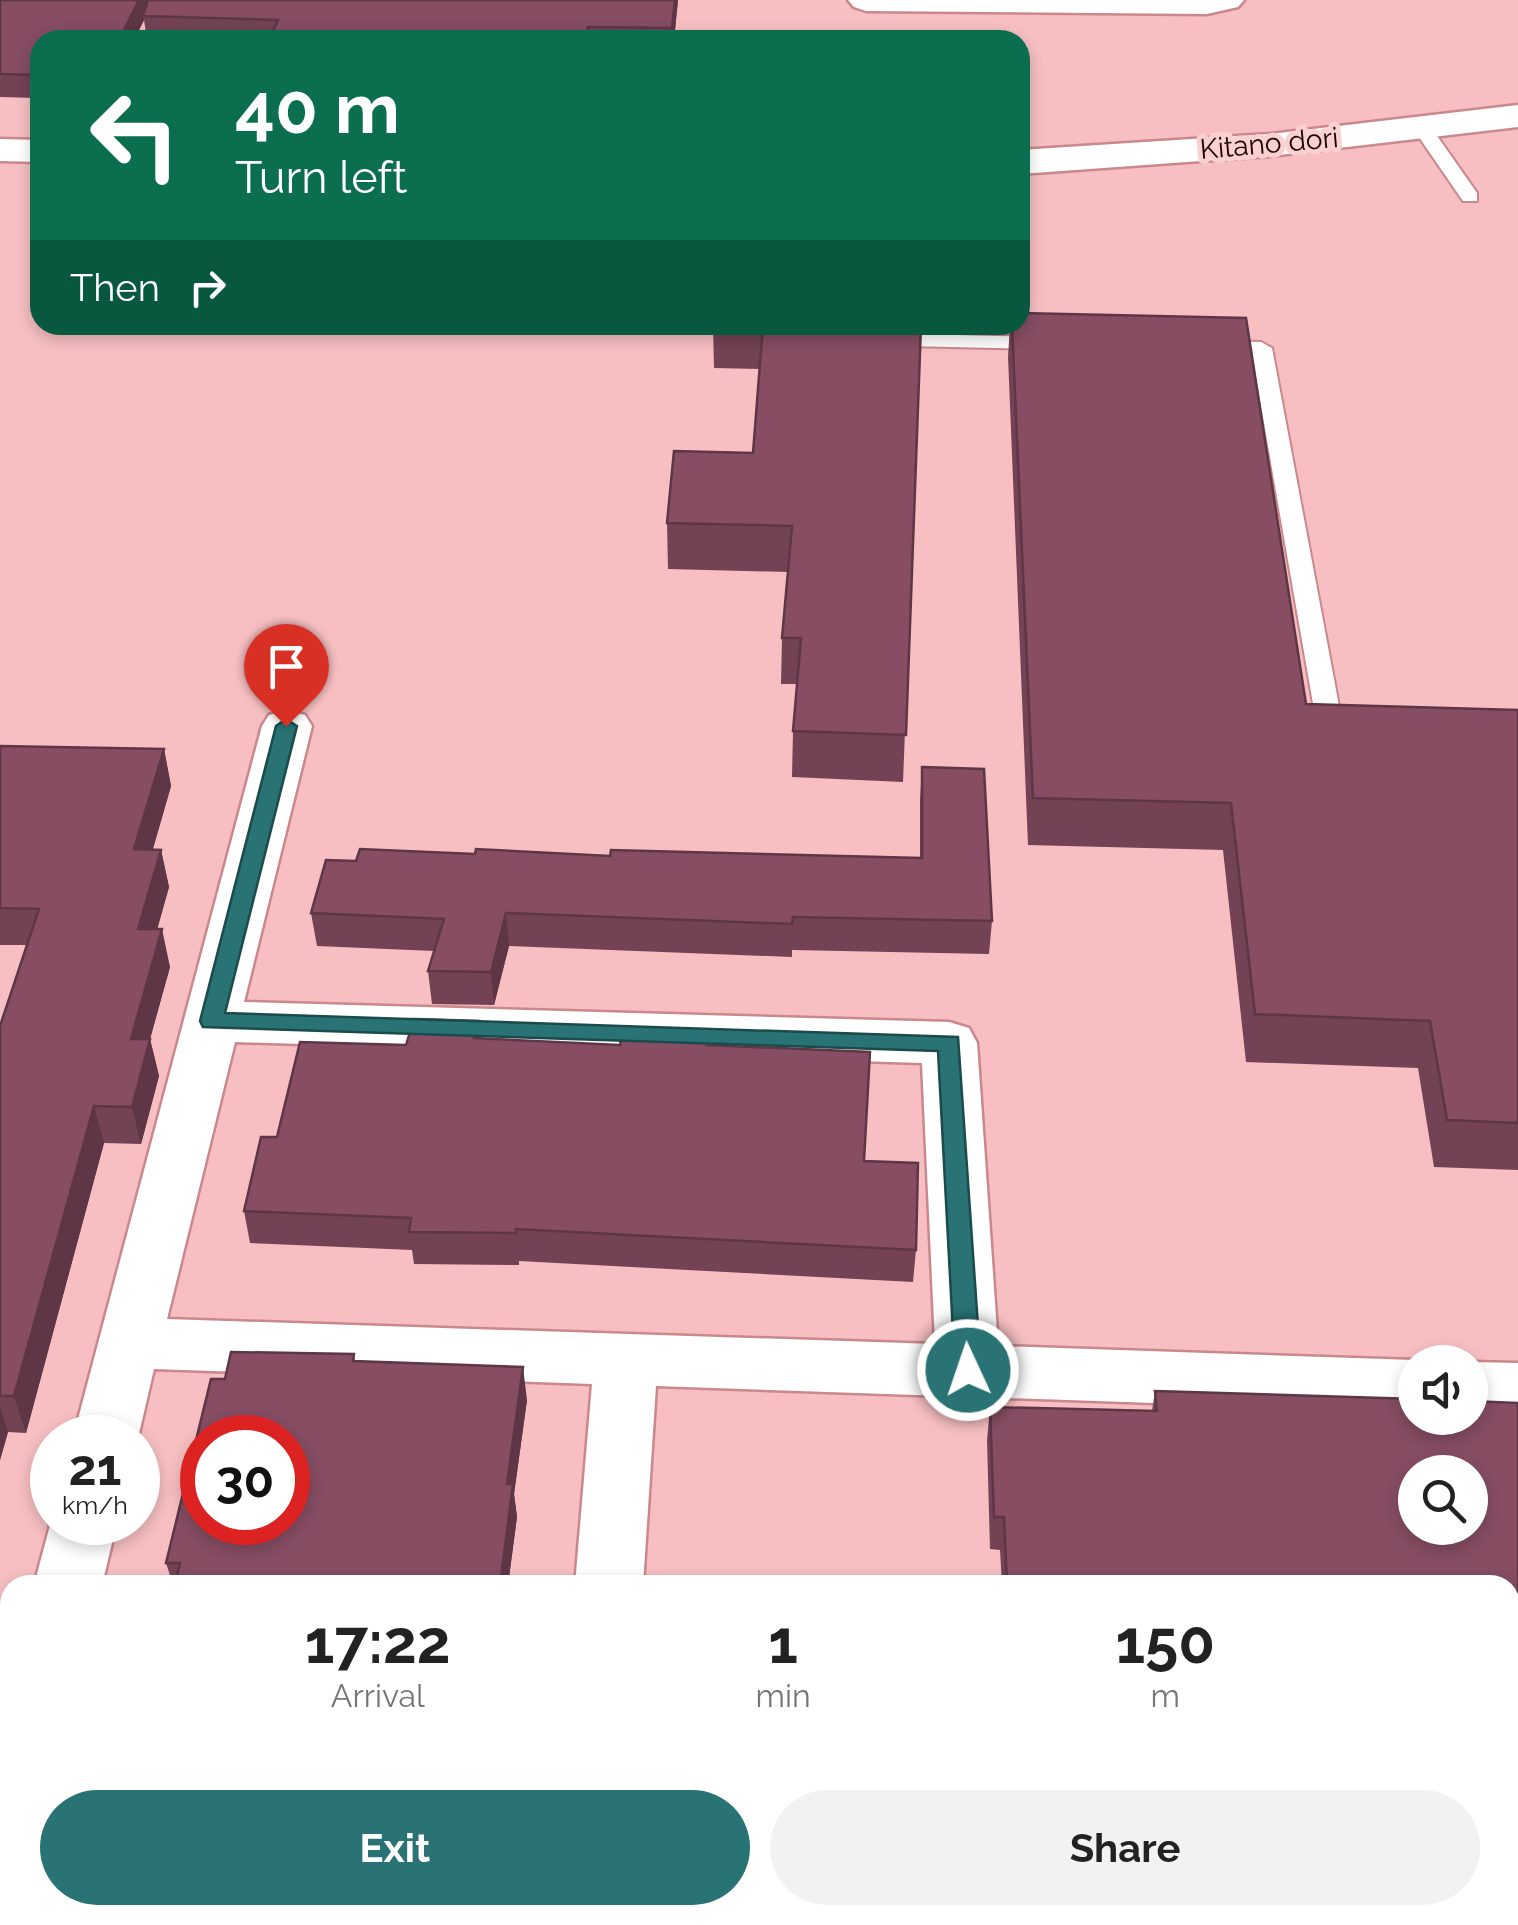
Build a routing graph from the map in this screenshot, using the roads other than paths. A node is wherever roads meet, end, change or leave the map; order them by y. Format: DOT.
graph roads {
  1 [pos="866,0"];
  2 [pos="1226,0"];
  3 [pos="1518,90"];
  4 [pos="1518,116"];
  5 [pos="1422,127"];
  6 [pos="1030,134"];
  7 [pos="0,150"];
  8 [pos="30,151"];
  9 [pos="1030,161"];
  10 [pos="1470,197"];
  11 [pos="863,335"];
  12 [pos="1068,344"];
  13 [pos="1183,346"];
  14 [pos="286,726"];
  15 [pos="1351,738"];
  16 [pos="212,1021"];
  17 [pos="130,1343"];
  18 [pos="626,1359"];
  19 [pos="968,1370"];
  20 [pos="1398,1385"];
  21 [pos="1488,1389"];
  22 [pos="1518,1390"];
  23 [pos="111,1415"];
  24 [pos="78,1545"];
  25 [pos="71,1575"];
  26 [pos="610,1575"];
  1 -- 2 [label="street"];
  3 -- 6 [label="street, Kitano dori"];
  4 -- 5 [label="street, Kitano dori"];
  5 -- 9 [label="street, Kitano dori"];
  5 -- 10 [label="lane"];
  7 -- 8 [label="street"];
  11 -- 12 [label="lane"];
  13 -- 15 [label="lane"];
  14 -- 16 [label="street"];
  16 -- 17 [label="street"];
  16 -- 19 [label="street"];
  17 -- 18 [label="street"];
  17 -- 23 [label="street"];
  18 -- 19 [label="street"];
  18 -- 26 [label="street"];
  19 -- 20 [label="street"];
  21 -- 22 [label="street"];
  24 -- 25 [label="street"];
}
